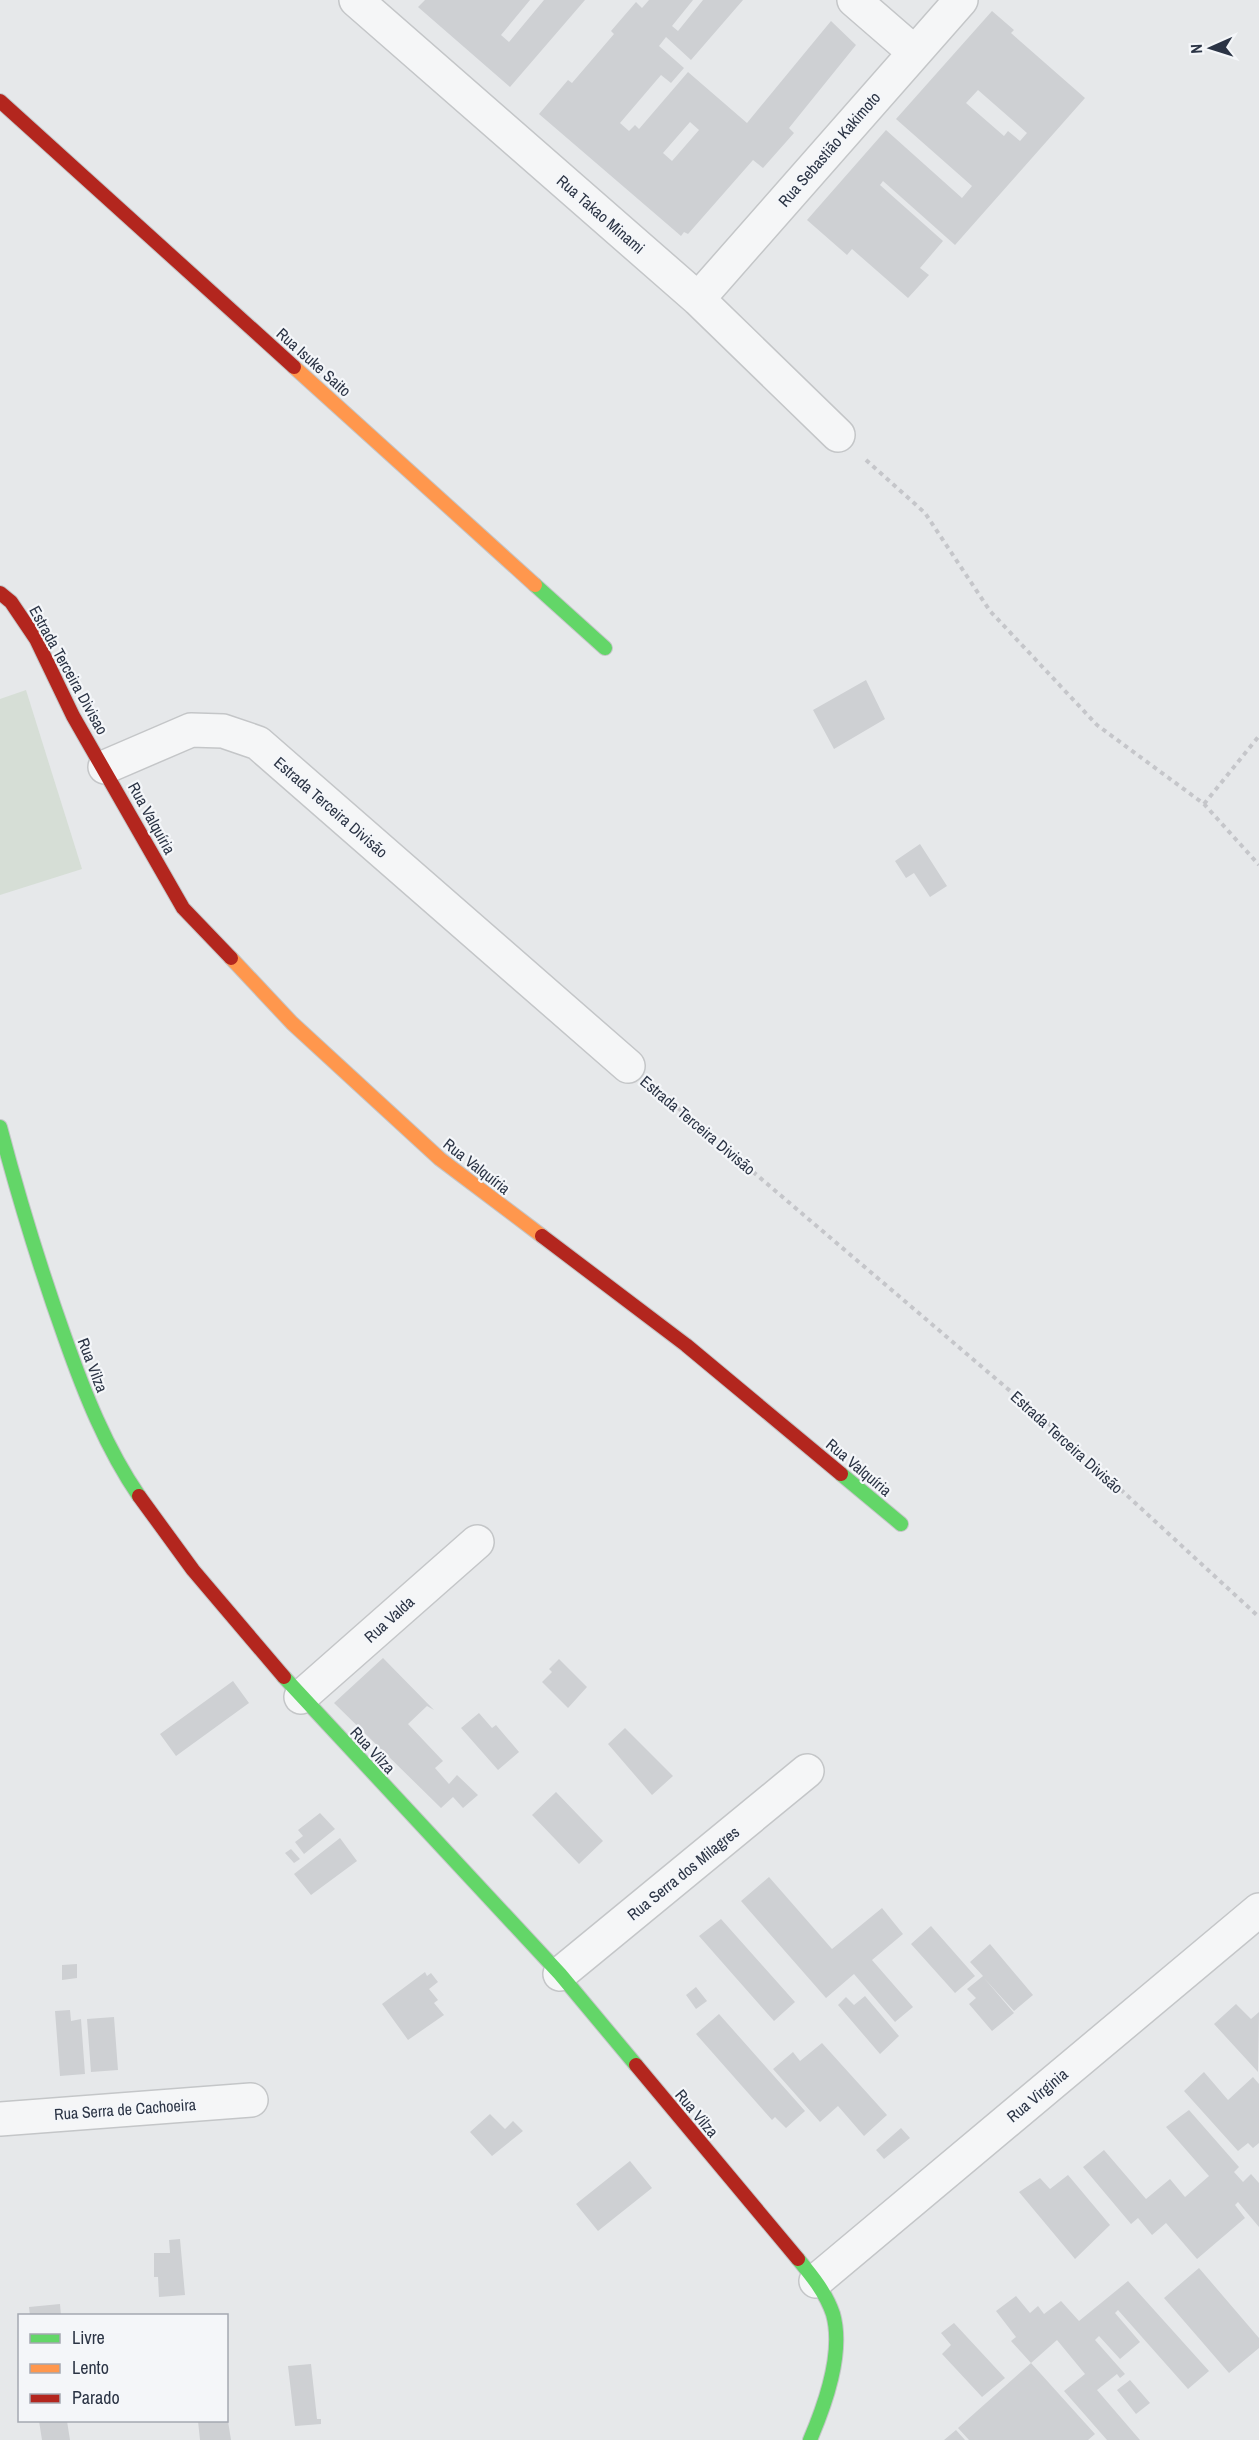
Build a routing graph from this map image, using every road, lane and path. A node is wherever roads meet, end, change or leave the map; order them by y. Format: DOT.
graph roads {
  1 [pos="356,0"];
  2 [pos="854,0"];
  3 [pos="961,0"];
  4 [pos="914,52"];
  5 [pos="0,101"];
  6 [pos="698,299"];
  7 [pos="838,435"];
  8 [pos="0,593"];
  9 [pos="605,648"];
  10 [pos="1259,736"];
  11 [pos="105,767"];
  12 [pos="1204,804"];
  13 [pos="1259,865"];
  14 [pos="628,1066"];
  15 [pos="0,1127"];
  16 [pos="901,1524"];
  17 [pos="477,1542"];
  18 [pos="1259,1617"];
  19 [pos="301,1697"];
  20 [pos="807,1771"];
  21 [pos="1259,1910"];
  22 [pos="560,1974"];
  23 [pos="251,2100"];
  24 [pos="0,2119"];
  25 [pos="816,2281"];
  26 [pos="810,2440"];
  1 -- 6 [label="street, Rua Takao Minami"];
  2 -- 4 [label="street"];
  3 -- 4 [label="street, Rua Sebastião Kakimoto"];
  4 -- 6 [label="street, Rua Sebastião Kakimoto"];
  5 -- 9 [label="street, Rua Isuke Saito"];
  6 -- 7 [label="street, Rua Takao Minami"];
  7 -- 12 [label="path"];
  8 -- 11 [label="street, Estrada Terceira Divisao"];
  10 -- 12 [label="path"];
  11 -- 14 [label="street, Estrada Terceira Divisão"];
  11 -- 16 [label="street, Rua Valquíria"];
  12 -- 13 [label="path"];
  14 -- 18 [label="path, Estrada Terceira Divisão"];
  15 -- 19 [label="street, Rua Vilza"];
  17 -- 19 [label="street, Rua Valda"];
  19 -- 22 [label="street, Rua Vilza"];
  20 -- 22 [label="street, Rua Serra dos Milagres"];
  21 -- 25 [label="street, Rua Virginia"];
  22 -- 25 [label="street, Rua Vilza"];
  23 -- 24 [label="street, Rua Serra de Cachoeira"];
  25 -- 26 [label="street, Rua Vilza"];
}
